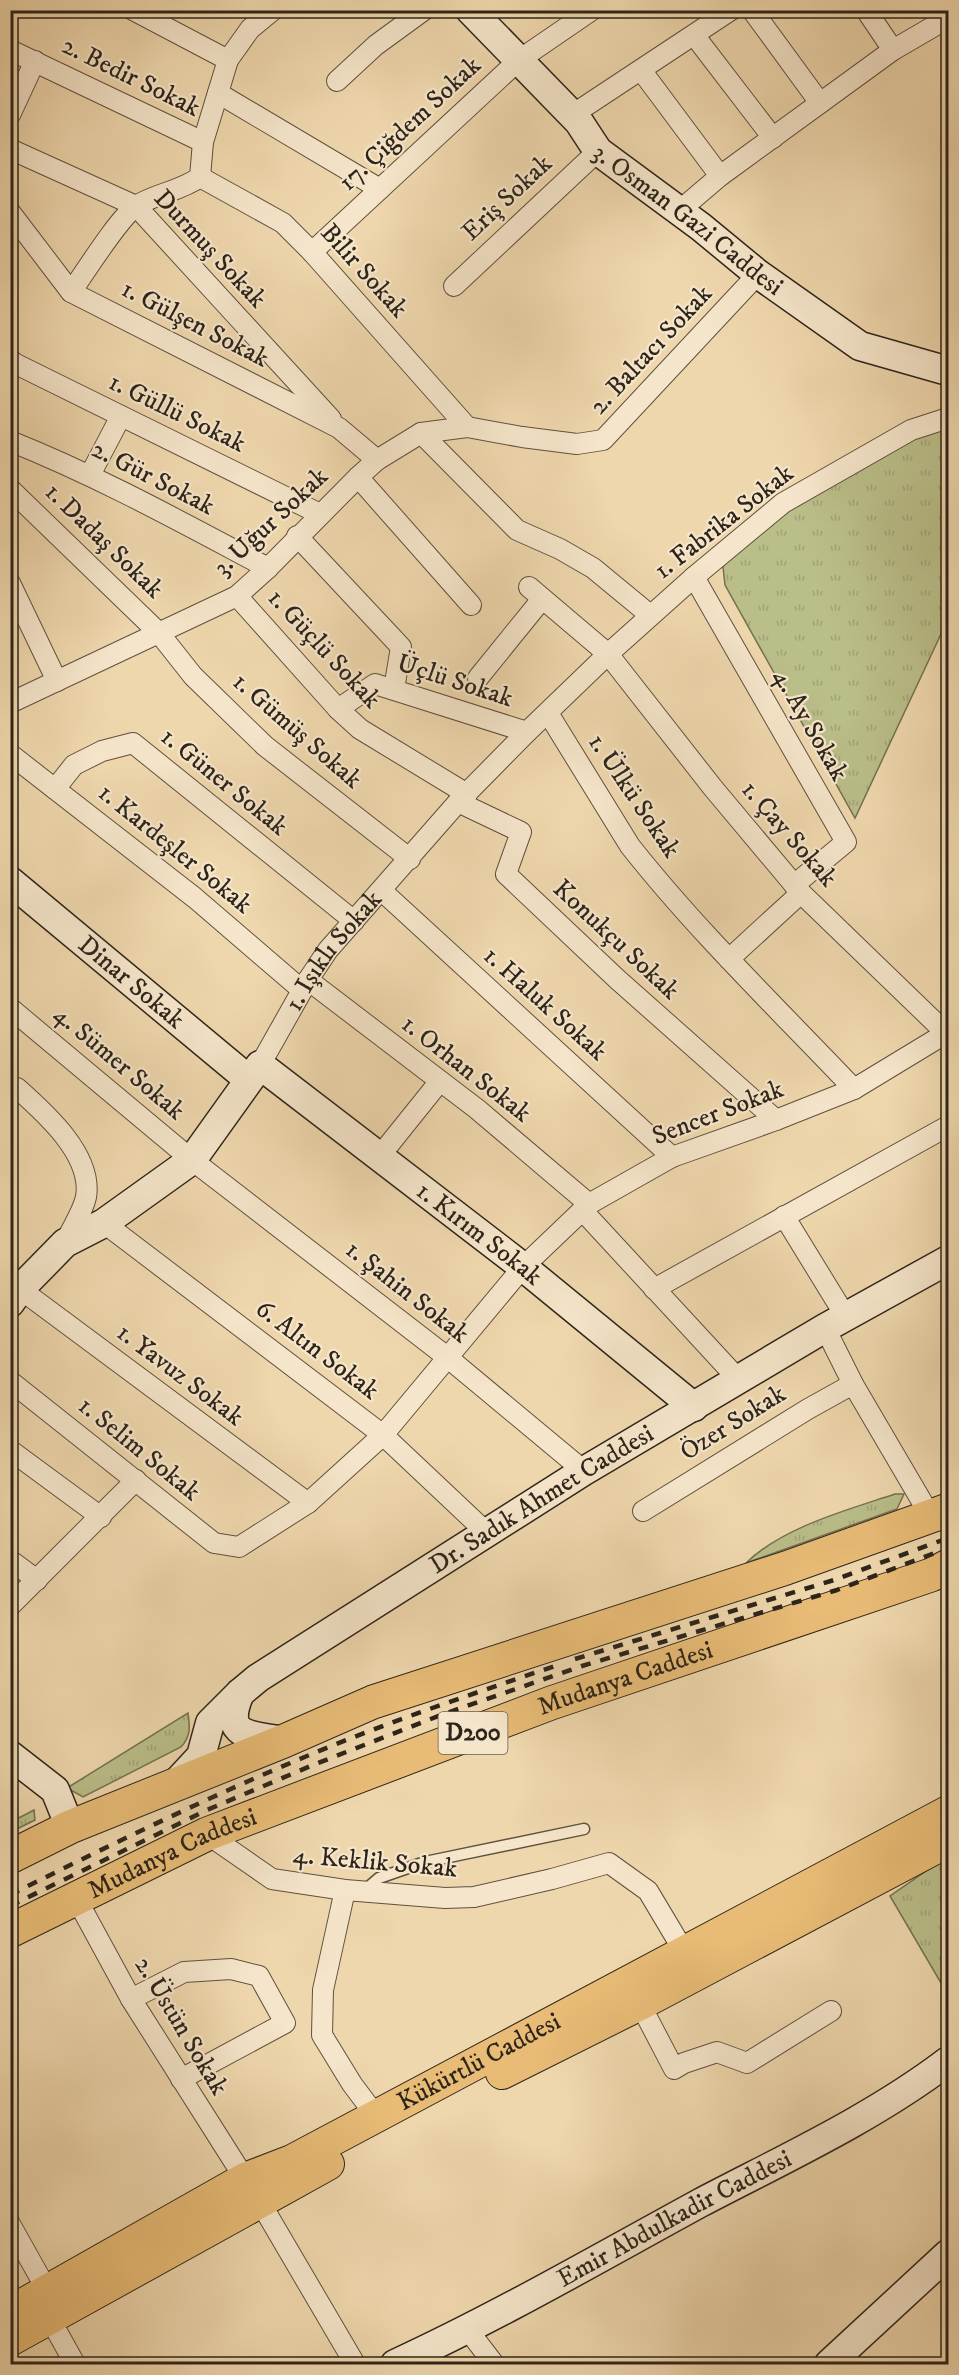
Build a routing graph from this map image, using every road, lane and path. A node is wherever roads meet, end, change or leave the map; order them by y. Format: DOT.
graph roads {
  1 [pos="134,10"];
  2 [pos="273,10"];
  3 [pos="424,10"];
  4 [pos="470,10"];
  5 [pos="592,10"];
  6 [pos="731,10"];
  7 [pos="752,10"];
  8 [pos="866,10"];
  9 [pos="169,18"];
  10 [pos="948,18"];
  11 [pos="694,35"];
  12 [pos="892,50"];
  13 [pos="10,51"];
  14 [pos="228,60"];
  15 [pos="519,60"];
  16 [pos="35,62"];
  17 [pos="641,70"];
  18 [pos="337,81"];
  19 [pos="218,93"];
  20 [pos="820,103"];
  21 [pos="10,115"];
  22 [pos="572,115"];
  23 [pos="772,138"];
  24 [pos="203,142"];
  25 [pos="10,149"];
  26 [pos="598,151"];
  27 [pos="720,176"];
  28 [pos="200,177"];
  29 [pos="380,189"];
  30 [pos="136,206"];
  31 [pos="679,211"];
  32 [pos="10,212"];
  33 [pos="312,252"];
  34 [pos="758,274"];
  35 [pos="454,286"];
  36 [pos="71,292"];
  37 [pos="10,358"];
  38 [pos="948,371"];
  39 [pos="121,416"];
  40 [pos="948,418"];
  41 [pos="467,427"];
  42 [pos="339,428"];
  43 [pos="422,433"];
  44 [pos="10,441"];
  45 [pos="378,460"];
  46 [pos="90,475"];
  47 [pos="358,477"];
  48 [pos="10,489"];
  49 [pos="320,514"];
  50 [pos="297,536"];
  51 [pos="268,568"];
  52 [pos="694,577"];
  53 [pos="10,583"];
  54 [pos="237,596"];
  55 [pos="471,605"];
  56 [pos="650,615"];
  57 [pos="159,633"];
  58 [pos="608,654"];
  59 [pos="478,678"];
  60 [pos="57,681"];
  61 [pos="394,689"];
  62 [pos="10,703"];
  63 [pos="338,709"];
  64 [pos="548,713"];
  65 [pos="527,732"];
  66 [pos="10,754"];
  67 [pos="55,789"];
  68 [pos="462,798"];
  69 [pos="410,859"];
  70 [pos="11,886"];
  71 [pos="797,889"];
  72 [pos="382,891"];
  73 [pos="354,921"];
  74 [pos="729,959"];
  75 [pos="305,985"];
  76 [pos="10,1008"];
  77 [pos="947,1032"];
  78 [pos="254,1072"];
  79 [pos="440,1081"];
  80 [pos="854,1089"];
  81 [pos="14,1091"];
  82 [pos="776,1120"];
  83 [pos="948,1126"];
  84 [pos="379,1157"];
  85 [pos="672,1157"];
  86 [pos="192,1160"];
  87 [pos="585,1207"];
  88 [pos="784,1216"];
  89 [pos="104,1223"];
  90 [pos="65,1243"];
  91 [pos="948,1260"];
  92 [pos="523,1267"];
  93 [pos="654,1289"];
  94 [pos="15,1296"];
  95 [pos="835,1323"];
  96 [pos="447,1357"];
  97 [pos="739,1380"];
  98 [pos="10,1381"];
  99 [pos="853,1384"];
  100 [pos="694,1407"];
  101 [pos="383,1435"];
  102 [pos="10,1450"];
  103 [pos="948,1460"];
  104 [pos="944,1461"];
  105 [pos="584,1471"];
  106 [pos="136,1480"];
  107 [pos="308,1503"];
  108 [pos="643,1511"];
  109 [pos="940,1514"];
  110 [pos="100,1517"];
  111 [pos="487,1533"];
  112 [pos="238,1547"];
  113 [pos="10,1560"];
  114 [pos="948,1566"];
  115 [pos="37,1580"];
  116 [pos="10,1606"];
  117 [pos="240,1693"];
  118 [pos="284,1741"];
  119 [pos="10,1755"];
  120 [pos="176,1783"];
  121 [pos="948,1812"];
  122 [pos="70,1827"];
  123 [pos="584,1829"];
  124 [pos="207,1834"];
  125 [pos="948,1841"];
  126 [pos="10,1857"];
  127 [pos="345,1890"];
  128 [pos="365,1890"];
  129 [pos="76,1898"];
  130 [pos="10,1931"];
  131 [pos="685,1953"];
  132 [pos="131,2000"];
  133 [pos="640,2004"];
  134 [pos="831,2011"];
  135 [pos="948,2061"];
  136 [pos="181,2079"];
  137 [pos="376,2116"];
  138 [pos="253,2191"];
  139 [pos="10,2224"];
  140 [pos="948,2254"];
  141 [pos="49,2306"];
  142 [pos="10,2312"];
  143 [pos="468,2330"];
  144 [pos="10,2340"];
  145 [pos="75,2364"];
  146 [pos="355,2364"];
  147 [pos="394,2364"];
  148 [pos="494,2364"];
  149 [pos="830,2364"];
  1 -- 9 [label="street"];
  2 -- 14 [label="street"];
  3 -- 18 [label="street"];
  4 -- 15 [label="street, 3. Osman Gazi Caddesi"];
  5 -- 15 [label="street, 17. Çiğdem Sokak"];
  6 -- 11 [label="street"];
  7 -- 20 [label="street"];
  8 -- 12 [label="street"];
  9 -- 14 [label="street"];
  10 -- 12 [label="street"];
  11 -- 17 [label="street"];
  11 -- 23 [label="street"];
  12 -- 20 [label="street"];
  13 -- 16 [label="street, 2. Bedir Sokak"];
  14 -- 19 [label="street"];
  15 -- 22 [label="street, 3. Osman Gazi Caddesi"];
  15 -- 29 [label="street, 17. Çiğdem Sokak"];
  16 -- 21 [label="street"];
  16 -- 24 [label="street, 2. Bedir Sokak"];
  17 -- 22 [label="street"];
  17 -- 27 [label="street"];
  19 -- 24 [label="street"];
  19 -- 29 [label="street"];
  20 -- 23 [label="street"];
  22 -- 26 [label="street, 3. Osman Gazi Caddesi"];
  23 -- 27 [label="street"];
  24 -- 28 [label="street"];
  25 -- 30 [label="street, Durmuş Sokak"];
  26 -- 31 [label="street, 3. Osman Gazi Caddesi"];
  26 -- 35 [label="street, Eriş Sokak"];
  27 -- 31 [label="street"];
  28 -- 30 [label="street"];
  28 -- 33 [label="street, Bilir Sokak"];
  29 -- 33 [label="street, 17. Çiğdem Sokak"];
  30 -- 36 [label="street"];
  30 -- 42 [label="street, Durmuş Sokak"];
  31 -- 34 [label="street, 3. Osman Gazi Caddesi"];
  32 -- 36 [label="street, 1. Gülşen Sokak"];
  33 -- 41 [label="street, Bilir Sokak"];
  34 -- 38 [label="street, 3. Osman Gazi Caddesi"];
  34 -- 41 [label="street, 2. Baltacı Sokak"];
  36 -- 42 [label="street, 1. Gülşen Sokak"];
  37 -- 39 [label="street, 1. Güllü Sokak"];
  39 -- 46 [label="street"];
  39 -- 49 [label="street, 1. Güllü Sokak"];
  40 -- 52 [label="street, 1. Fabrika Sokak"];
  41 -- 43 [label="street, 3. Uğur Sokak"];
  42 -- 45 [label="street, 1. Gülşen Sokak"];
  43 -- 45 [label="street, 3. Uğur Sokak"];
  43 -- 56 [label="street"];
  44 -- 46 [label="street, 2. Gür Sokak"];
  45 -- 47 [label="street, 3. Uğur Sokak"];
  46 -- 51 [label="street, 2. Gür Sokak"];
  47 -- 49 [label="street, 3. Uğur Sokak"];
  47 -- 55 [label="street"];
  48 -- 57 [label="street, 1. Dadaş Sokak"];
  49 -- 50 [label="street, 3. Uğur Sokak"];
  50 -- 51 [label="street, 3. Uğur Sokak"];
  50 -- 61 [label="street"];
  51 -- 54 [label="street, 3. Uğur Sokak"];
  52 -- 56 [label="street, 1. Fabrika Sokak"];
  52 -- 71 [label="street, 4. Ay Sokak"];
  53 -- 60 [label="street"];
  54 -- 57 [label="street, 3. Uğur Sokak"];
  54 -- 63 [label="street, 1. Güçlü Sokak"];
  56 -- 58 [label="street, 1. Fabrika Sokak"];
  57 -- 60 [label="street, 3. Uğur Sokak"];
  57 -- 69 [label="street, 1. Gümüş Sokak"];
  58 -- 59 [label="street, 1. Çay Sokak"];
  58 -- 64 [label="street, 1. Işıklı Sokak"];
  58 -- 71 [label="street, 1. Çay Sokak"];
  60 -- 62 [label="street, 3. Uğur Sokak"];
  61 -- 63 [label="street, Üçlü Sokak"];
  61 -- 65 [label="street, Üçlü Sokak"];
  63 -- 68 [label="street, 1. Güçlü Sokak"];
  64 -- 65 [label="street, 1. Işıklı Sokak"];
  64 -- 74 [label="street, 1. Ülkü Sokak"];
  65 -- 68 [label="street, 1. Işıklı Sokak"];
  66 -- 67 [label="street, 1. Kardeşler Sokak"];
  67 -- 73 [label="street, 1. Güner Sokak"];
  67 -- 75 [label="street, 1. Kardeşler Sokak"];
  68 -- 69 [label="street, 1. Işıklı Sokak"];
  68 -- 82 [label="street, Konukçu Sokak"];
  69 -- 72 [label="street, 1. Işıklı Sokak"];
  70 -- 78 [label="street, Dinar Sokak"];
  71 -- 74 [label="street"];
  71 -- 77 [label="street, 1. Çay Sokak"];
  72 -- 73 [label="street, 1. Işıklı Sokak"];
  72 -- 85 [label="street, 1. Haluk Sokak"];
  73 -- 75 [label="street, 1. Işıklı Sokak"];
  74 -- 80 [label="street, 1. Ülkü Sokak"];
  75 -- 78 [label="street, 1. Işıklı Sokak"];
  75 -- 79 [label="street, 1. Orhan Sokak"];
  76 -- 86 [label="street, 4. Sümer Sokak"];
  77 -- 80 [label="street, Sencer Sokak"];
  78 -- 84 [label="street, 1. Kırım Sokak"];
  78 -- 86 [label="street, 1. Işıklı Sokak"];
  79 -- 84 [label="street"];
  79 -- 87 [label="street, 1. Orhan Sokak"];
  80 -- 82 [label="street, Sencer Sokak"];
  81 -- 90 [label="street, 1. Işıklı Sokak"];
  82 -- 85 [label="street, Sencer Sokak"];
  83 -- 88 [label="street"];
  84 -- 92 [label="street, 1. Kırım Sokak"];
  85 -- 87 [label="street, Sencer Sokak"];
  86 -- 89 [label="street, 1. Işıklı Sokak"];
  86 -- 96 [label="street, 1. Şahin Sokak"];
  87 -- 92 [label="street, Sencer Sokak"];
  87 -- 93 [label="street, 1. Orhan Sokak"];
  88 -- 93 [label="street"];
  88 -- 95 [label="street"];
  89 -- 90 [label="street, 1. Işıklı Sokak"];
  89 -- 101 [label="street, 6. Altın Sokak"];
  90 -- 94 [label="street, 1. Işıklı Sokak"];
  91 -- 95 [label="street, Dr. Sadık Ahmet Caddesi"];
  92 -- 96 [label="street, Sencer Sokak"];
  92 -- 100 [label="street, 1. Kırım Sokak"];
  93 -- 97 [label="street, 1. Orhan Sokak"];
  94 -- 107 [label="street, 1. Yavuz Sokak"];
  95 -- 97 [label="street, Dr. Sadık Ahmet Caddesi"];
  95 -- 99 [label="street"];
  96 -- 101 [label="street, Sencer Sokak"];
  96 -- 105 [label="street, 1. Şahin Sokak"];
  97 -- 100 [label="street, Dr. Sadık Ahmet Caddesi"];
  98 -- 106 [label="street, 1. Selim Sokak"];
  99 -- 108 [label="street, Özer Sokak"];
  99 -- 109 [label="street"];
  100 -- 105 [label="street, Dr. Sadık Ahmet Caddesi"];
  101 -- 107 [label="street, Sencer Sokak"];
  101 -- 111 [label="street, 6. Altın Sokak"];
  102 -- 110 [label="street"];
  103 -- 104 [label="path"];
  105 -- 111 [label="street, Dr. Sadık Ahmet Caddesi"];
  106 -- 110 [label="street"];
  106 -- 112 [label="street, 1. Selim Sokak"];
  107 -- 112 [label="street, Sencer Sokak"];
  109 -- 118 [label="highway, D200"];
  110 -- 115 [label="street"];
  111 -- 117 [label="street, Dr. Sadık Ahmet Caddesi"];
  113 -- 115 [label="street"];
  114 -- 124 [label="highway, Mudanya Caddesi / D200"];
  115 -- 116 [label="street"];
  117 -- 118 [label="street"];
  117 -- 120 [label="street, Dr. Sadık Ahmet Caddesi"];
  118 -- 120 [label="highway, D200"];
  119 -- 122 [label="street"];
  120 -- 122 [label="highway, D200"];
  121 -- 131 [label="main road, Kükürtlü Caddesi"];
  122 -- 126 [label="highway, D200"];
  123 -- 128 [label="lane"];
  124 -- 127 [label="street, 4. Keklik Sokak"];
  124 -- 129 [label="highway, Mudanya Caddesi / D200"];
  125 -- 133 [label="main road, Kükürtlü Caddesi"];
  127 -- 128 [label="street, 4. Keklik Sokak"];
  127 -- 137 [label="street"];
  128 -- 131 [label="street, 4. Keklik Sokak"];
  129 -- 130 [label="highway, Mudanya Caddesi / D200"];
  129 -- 132 [label="street, 2. Üstün Sokak"];
  131 -- 137 [label="main road, Kükürtlü Caddesi"];
  132 -- 136 [label="street, 2. Üstün Sokak"];
  132 -- 136 [label="street"];
  133 -- 134 [label="street"];
  133 -- 138 [label="main road, Kükürtlü Caddesi"];
  135 -- 143 [label="street, Emir Abdulkadir Caddesi"];
  136 -- 138 [label="street, 2. Üstün Sokak"];
  137 -- 138 [label="main road, Kükürtlü Caddesi"];
  138 -- 141 [label="main road, Kükürtlü Caddesi"];
  138 -- 146 [label="street, 2. Üstün Sokak"];
  139 -- 141 [label="street"];
  140 -- 149 [label="street"];
  141 -- 142 [label="main road, Kükürtlü Caddesi"];
  141 -- 144 [label="main road, Kükürtlü Caddesi"];
  141 -- 145 [label="street"];
  143 -- 147 [label="street, Emir Abdulkadir Caddesi"];
  143 -- 148 [label="street"];
}
